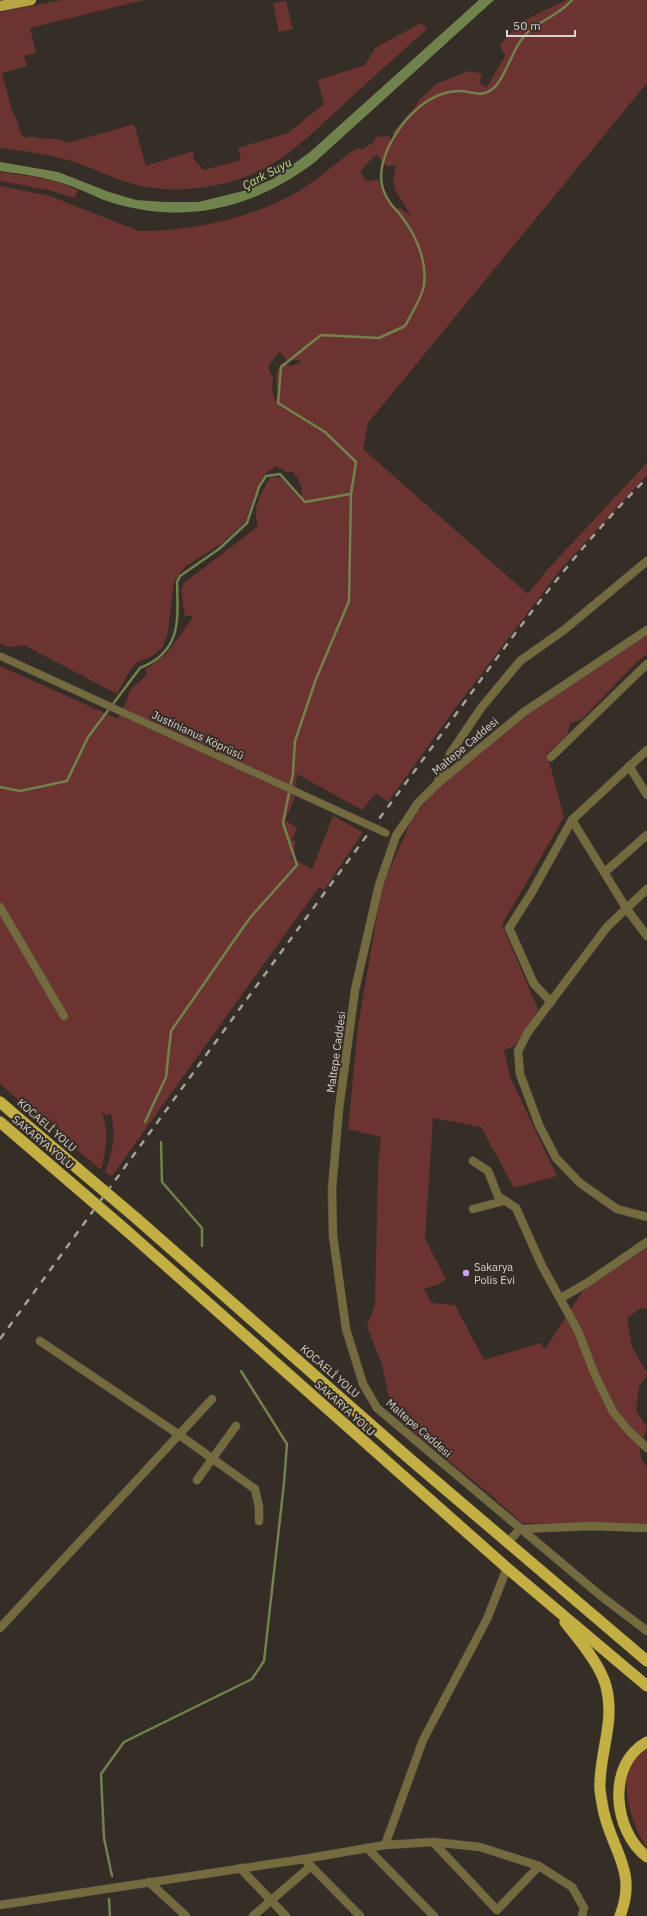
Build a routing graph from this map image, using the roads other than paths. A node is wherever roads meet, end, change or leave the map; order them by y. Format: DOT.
graph roads {
  1 [pos="31,0"];
  2 [pos="0,6"];
  3 [pos="647,560"];
  4 [pos="647,630"];
  5 [pos="0,656"];
  6 [pos="647,664"];
  7 [pos="647,750"];
  8 [pos="551,756"];
  9 [pos="629,766"];
  10 [pos="437,784"];
  11 [pos="647,795"];
  12 [pos="572,820"];
  13 [pos="386,833"];
  14 [pos="647,835"];
  15 [pos="605,872"];
  16 [pos="647,889"];
  17 [pos="0,907"];
  18 [pos="626,908"];
  19 [pos="647,936"];
  20 [pos="551,1002"];
  21 [pos="64,1016"];
  22 [pos="0,1102"];
  23 [pos="0,1122"];
  24 [pos="473,1161"];
  25 [pos="504,1201"];
  26 [pos="473,1209"];
  27 [pos="647,1217"];
  28 [pos="647,1242"];
  29 [pos="561,1298"];
  30 [pos="40,1342"];
  31 [pos="212,1399"];
  32 [pos="236,1426"];
  33 [pos="178,1434"];
  34 [pos="647,1448"];
  35 [pos="212,1459"];
  36 [pos="197,1480"];
  37 [pos="260,1521"];
  38 [pos="647,1528"];
  39 [pos="520,1529"];
  40 [pos="508,1542"];
  41 [pos="507,1568"];
  42 [pos="548,1602"];
  43 [pos="0,1628"];
  44 [pos="647,1631"];
  45 [pos="647,1653"];
  46 [pos="647,1661"];
  47 [pos="647,1686"];
  48 [pos="647,1742"];
  49 [pos="433,1842"];
  50 [pos="385,1845"];
  51 [pos="367,1848"];
  52 [pos="647,1857"];
  53 [pos="304,1859"];
  54 [pos="310,1866"];
  55 [pos="539,1866"];
  56 [pos="240,1868"];
  57 [pos="149,1882"];
  58 [pos="271,1900"];
  59 [pos="0,1905"];
  60 [pos="429,1914"];
  61 [pos="186,1916"];
  62 [pos="253,1916"];
  63 [pos="286,1916"];
  64 [pos="360,1916"];
  65 [pos="582,1916"];
  66 [pos="620,1916"];
  1 -- 2 [label="main road"];
  3 -- 10 [label="street"];
  4 -- 10 [label="street, Maltepe Caddesi"];
  5 -- 13 [label="street, Justinianus Köprüsü, bridge"];
  6 -- 8 [label="street"];
  7 -- 9 [label="street"];
  9 -- 11 [label="street"];
  9 -- 12 [label="street"];
  10 -- 39 [label="street, Maltepe Caddesi"];
  12 -- 15 [label="street"];
  12 -- 20 [label="street"];
  14 -- 15 [label="street"];
  15 -- 18 [label="street"];
  16 -- 18 [label="street"];
  17 -- 21 [label="street"];
  18 -- 19 [label="street"];
  18 -- 20 [label="street"];
  20 -- 27 [label="street"];
  22 -- 40 [label="highway, KOCAELİ YOLU, bridge"];
  23 -- 41 [label="highway, SAKARYA YOLU, bridge"];
  24 -- 25 [label="street"];
  25 -- 26 [label="street"];
  25 -- 29 [label="street"];
  28 -- 29 [label="street"];
  29 -- 34 [label="street"];
  30 -- 33 [label="street"];
  31 -- 33 [label="street"];
  32 -- 35 [label="street"];
  33 -- 35 [label="street"];
  33 -- 43 [label="street"];
  35 -- 36 [label="street"];
  35 -- 37 [label="street"];
  38 -- 39 [label="street"];
  39 -- 40 [label="street"];
  39 -- 44 [label="street, Maltepe Caddesi"];
  40 -- 45 [label="highway"];
  40 -- 46 [label="highway"];
  41 -- 42 [label="highway, SAKARYA YOLU"];
  41 -- 50 [label="street"];
  42 -- 47 [label="highway"];
  42 -- 66 [label="highway"];
  48 -- 52 [label="highway"];
  49 -- 50 [label="street"];
  49 -- 55 [label="street"];
  49 -- 55 [label="street"];
  50 -- 51 [label="street"];
  51 -- 53 [label="street"];
  51 -- 60 [label="street"];
  53 -- 54 [label="street"];
  53 -- 56 [label="street"];
  54 -- 58 [label="street"];
  54 -- 64 [label="street"];
  55 -- 65 [label="street"];
  56 -- 57 [label="street"];
  56 -- 58 [label="street"];
  57 -- 59 [label="street"];
  57 -- 61 [label="street"];
  58 -- 62 [label="street"];
  58 -- 63 [label="street"];
}
